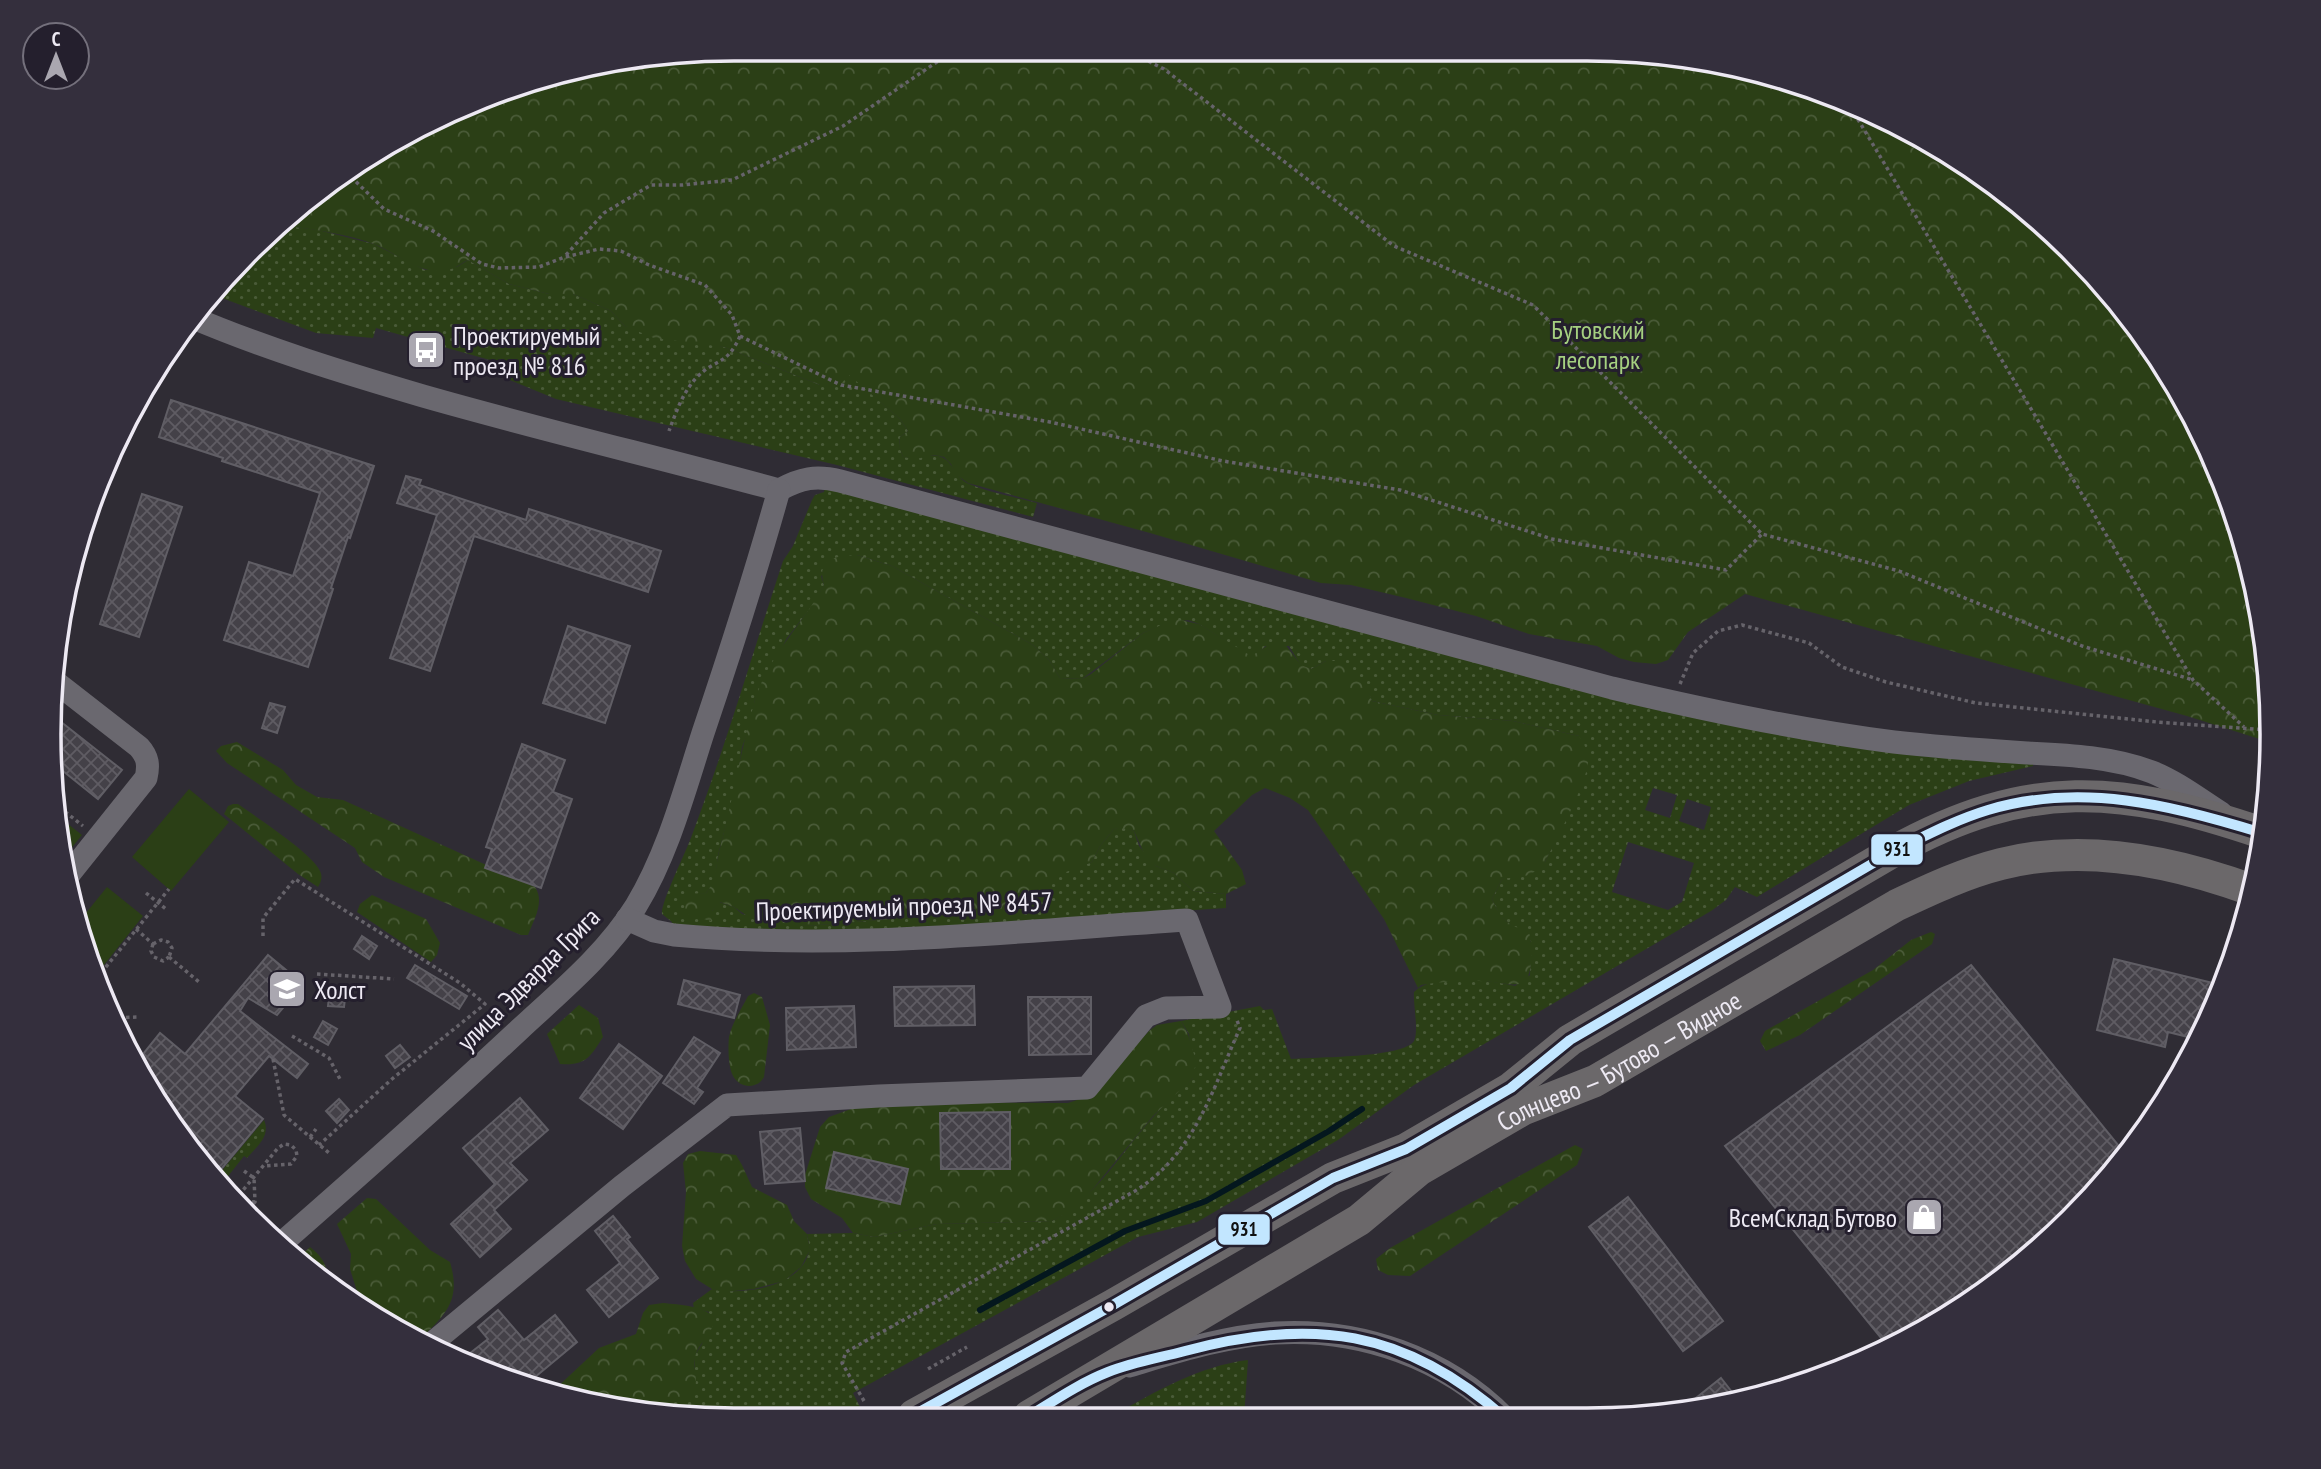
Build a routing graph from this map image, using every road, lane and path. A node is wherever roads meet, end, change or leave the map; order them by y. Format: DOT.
graph roads {
  1 [pos="938,61"];
  2 [pos="1148,61"];
  3 [pos="1857,118"];
  4 [pos="354,179"];
  5 [pos="565,257"];
  6 [pos="203,321"];
  7 [pos="740,336"];
  8 [pos="669,430"];
  9 [pos="779,490"];
  10 [pos="1762,534"];
  11 [pos="2193,680"];
  12 [pos="63,689"];
  13 [pos="1676,693"];
  14 [pos="2244,727"];
  15 [pos="2260,729"];
  16 [pos="66,813"];
  17 [pos="79,823"];
  18 [pos="2251,829"];
  19 [pos="74,868"];
  20 [pos="2242,886"];
  21 [pos="169,889"];
  22 [pos="146,893"];
  23 [pos="158,902"];
  24 [pos="166,909"];
  25 [pos="627,919"];
  26 [pos="136,929"];
  27 [pos="262,936"];
  28 [pos="153,944"];
  29 [pos="169,957"];
  30 [pos="104,970"];
  31 [pos="317,974"];
  32 [pos="394,979"];
  33 [pos="199,982"];
  34 [pos="1220,1007"];
  35 [pos="139,1017"];
  36 [pos="124,1018"];
  37 [pos="292,1036"];
  38 [pos="273,1059"];
  39 [pos="341,1081"];
  40 [pos="316,1129"];
  41 [pos="310,1137"];
  42 [pos="320,1145"];
  43 [pos="329,1153"];
  44 [pos="264,1166"];
  45 [pos="244,1171"];
  46 [pos="254,1178"];
  47 [pos="241,1193"];
  48 [pos="249,1201"];
  49 [pos="255,1202"];
  50 [pos="252,1205"];
  51 [pos="288,1238"];
  52 [pos="438,1338"];
  53 [pos="967,1347"];
  54 [pos="928,1369"];
  55 [pos="1098,1376"];
  56 [pos="863,1401"];
  57 [pos="927,1408"];
  58 [pos="1043,1408"];
  59 [pos="1494,1408"];
  1 -- 5 [label="path"];
  2 -- 10 [label="path"];
  3 -- 11 [label="path"];
  4 -- 5 [label="path"];
  5 -- 7 [label="path"];
  6 -- 9 [label="street"];
  7 -- 8 [label="path"];
  7 -- 10 [label="path"];
  9 -- 18 [label="street"];
  9 -- 25 [label="street, улица Эдварда Грига"];
  10 -- 11 [label="path"];
  11 -- 14 [label="path"];
  12 -- 19 [label="street"];
  13 -- 14 [label="path"];
  14 -- 15 [label="path"];
  16 -- 17 [label="path"];
  18 -- 57 [label="main road, Солнцево — Бутово — Видное"];
  20 -- 55 [label="main road, Солнцево — Бутово — Видное"];
  21 -- 23 [label="path"];
  22 -- 23 [label="path"];
  23 -- 24 [label="path"];
  23 -- 26 [label="path"];
  25 -- 34 [label="street, Проектируемый проезд № 8457"];
  25 -- 51 [label="street, улица Эдварда Грига"];
  26 -- 28 [label="path"];
  26 -- 30 [label="path"];
  27 -- 42 [label="path"];
  28 -- 29 [label="path"];
  28 -- 29 [label="path"];
  29 -- 33 [label="path"];
  31 -- 32 [label="path"];
  34 -- 52 [label="street"];
  34 -- 56 [label="path"];
  35 -- 36 [label="path"];
  37 -- 39 [label="path"];
  38 -- 41 [label="path"];
  40 -- 41 [label="path"];
  41 -- 42 [label="path"];
  42 -- 43 [label="path"];
  44 -- 44 [label="path"];
  44 -- 46 [label="path"];
  45 -- 46 [label="path"];
  46 -- 47 [label="path"];
  46 -- 49 [label="path"];
  48 -- 49 [label="path"];
  49 -- 50 [label="path"];
  53 -- 54 [label="path"];
  55 -- 58 [label="main road, Солнцево — Бутово — Видное"];
  55 -- 59 [label="street"];
}
